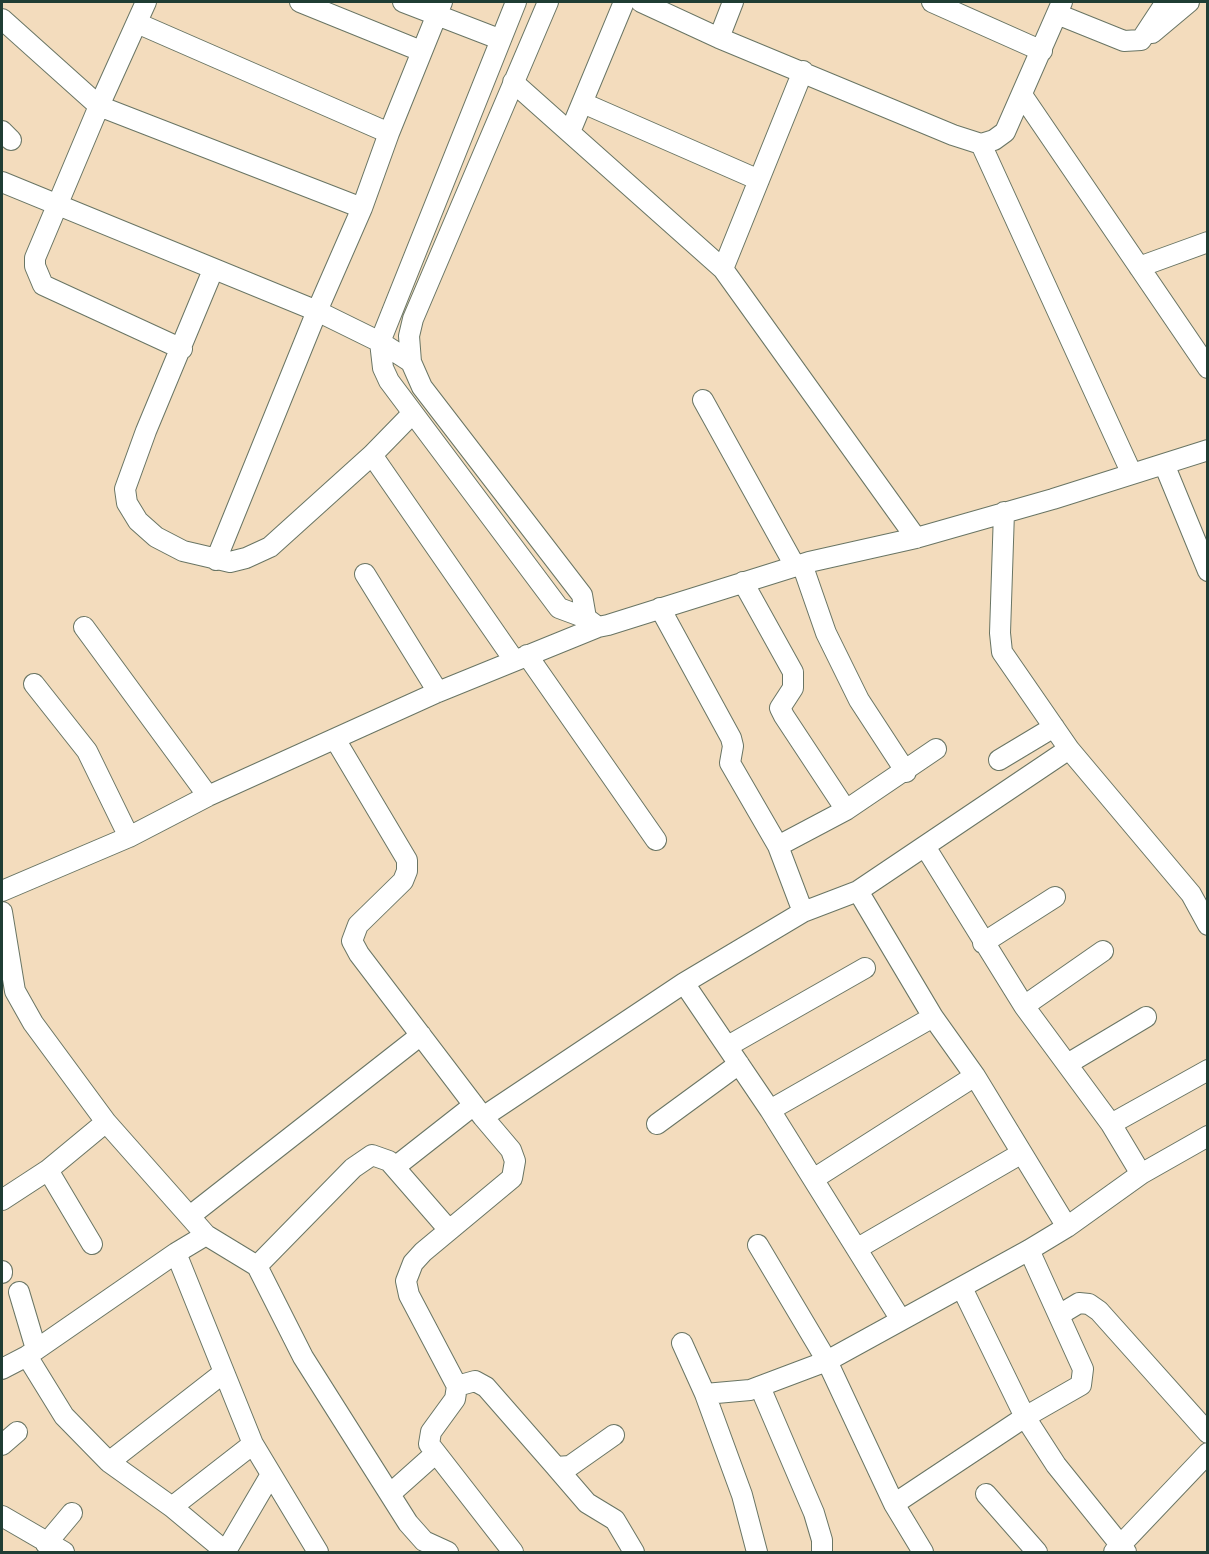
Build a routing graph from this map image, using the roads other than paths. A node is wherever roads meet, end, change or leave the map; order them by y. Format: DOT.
graph roads {
  1 [pos="146,2"];
  2 [pos="300,2"];
  3 [pos="403,2"];
  4 [pos="516,2"];
  5 [pos="548,2"];
  6 [pos="624,2"];
  7 [pos="641,2"];
  8 [pos="733,2"];
  9 [pos="932,2"];
  10 [pos="1166,2"];
  11 [pos="1189,2"];
  12 [pos="440,8"];
  13 [pos="1060,8"];
  14 [pos="2,20"];
  15 [pos="137,23"];
  16 [pos="719,38"];
  17 [pos="499,39"];
  18 [pos="1141,40"];
  19 [pos="421,51"];
  20 [pos="1042,51"];
  21 [pos="803,71"];
  22 [pos="513,82"];
  23 [pos="1022,95"];
  24 [pos="583,103"];
  25 [pos="99,106"];
  26 [pos="570,132"];
  27 [pos="388,133"];
  28 [pos="981,144"];
  29 [pos="759,180"];
  30 [pos="2,182"];
  31 [pos="58,206"];
  32 [pos="362,208"];
  33 [pos="1208,242"];
  34 [pos="1139,267"];
  35 [pos="723,269"];
  36 [pos="213,270"];
  37 [pos="317,311"];
  38 [pos="380,342"];
  39 [pos="1200,343"];
  40 [pos="182,349"];
  41 [pos="411,362"];
  42 [pos="1208,368"];
  43 [pos="702,400"];
  44 [pos="412,414"];
  45 [pos="1208,450"];
  46 [pos="372,455"];
  47 [pos="1164,464"];
  48 [pos="1131,472"];
  49 [pos="1004,512"];
  50 [pos="916,538"];
  51 [pos="216,560"];
  52 [pos="798,565"];
  53 [pos="1208,571"];
  54 [pos="365,574"];
  55 [pos="743,582"];
  56 [pos="660,608"];
  57 [pos="592,622"];
  58 [pos="84,627"];
  59 [pos="520,658"];
  60 [pos="34,684"];
  61 [pos="438,692"];
  62 [pos="1054,727"];
  63 [pos="335,739"];
  64 [pos="936,749"];
  65 [pos="1069,749"];
  66 [pos="999,760"];
  67 [pos="906,772"];
  68 [pos="208,796"];
  69 [pos="846,810"];
  70 [pos="129,837"];
  71 [pos="656,840"];
  72 [pos="778,846"];
  73 [pos="926,848"];
  74 [pos="2,891"];
  75 [pos="858,891"];
  76 [pos="1055,897"];
  77 [pos="2,912"];
  78 [pos="803,912"];
  79 [pos="1208,925"];
  80 [pos="983,943"];
  81 [pos="1103,951"];
  82 [pos="865,968"];
  83 [pos="684,983"];
  84 [pos="1024,1006"];
  85 [pos="933,1017"];
  86 [pos="1146,1017"];
  87 [pos="421,1035"];
  88 [pos="728,1046"];
  89 [pos="1069,1063"];
  90 [pos="740,1064"];
  91 [pos="1208,1070"];
  92 [pos="975,1076"];
  93 [pos="771,1110"];
  94 [pos="478,1111"];
  95 [pos="106,1122"];
  96 [pos="657,1124"];
  97 [pos="1111,1124"];
  98 [pos="1208,1136"];
  99 [pos="1022,1153"];
  100 [pos="395,1167"];
  101 [pos="48,1170"];
  102 [pos="1141,1174"];
  103 [pos="814,1178"];
  104 [pos="2,1200"];
  105 [pos="190,1216"];
  106 [pos="1067,1227"];
  107 [pos="449,1230"];
  108 [pos="206,1235"];
  109 [pos="92,1244"];
  110 [pos="758,1245"];
  111 [pos="858,1248"];
  112 [pos="1029,1250"];
  113 [pos="176,1253"];
  114 [pos="257,1266"];
  115 [pos="962,1288"];
  116 [pos="20,1292"];
  117 [pos="1059,1315"];
  118 [pos="901,1320"];
  119 [pos="682,1343"];
  120 [pos="31,1352"];
  121 [pos="827,1361"];
  122 [pos="2,1370"];
  123 [pos="222,1374"];
  124 [pos="457,1386"];
  125 [pos="760,1387"];
  126 [pos="705,1394"];
  127 [pos="1025,1418"];
  128 [pos="17,1431"];
  129 [pos="1208,1433"];
  130 [pos="614,1435"];
  131 [pos="253,1444"];
  132 [pos="2,1445"];
  133 [pos="436,1453"];
  134 [pos="1208,1453"];
  135 [pos="109,1462"];
  136 [pos="556,1467"];
  137 [pos="270,1476"];
  138 [pos="390,1494"];
  139 [pos="986,1494"];
  140 [pos="894,1504"];
  141 [pos="172,1507"];
  142 [pos="72,1513"];
  143 [pos="2,1516"];
  144 [pos="55,1548"];
  145 [pos="1120,1550"];
  146 [pos="226,1552"];
  147 [pos="318,1552"];
  148 [pos="448,1552"];
  149 [pos="513,1552"];
  150 [pos="634,1552"];
  151 [pos="757,1552"];
  152 [pos="822,1552"];
  153 [pos="923,1552"];
  154 [pos="1037,1552"];
  1 -- 15 [label="street"];
  2 -- 19 [label="street"];
  3 -- 12 [label="street"];
  4 -- 17 [label="street"];
  5 -- 22 [label="street"];
  6 -- 24 [label="street"];
  7 -- 16 [label="street"];
  8 -- 16 [label="street"];
  9 -- 20 [label="street"];
  10 -- 18 [label="street"];
  11 -- 18 [label="street"];
  12 -- 17 [label="street"];
  12 -- 19 [label="street"];
  13 -- 18 [label="street"];
  13 -- 20 [label="street"];
  14 -- 25 [label="street"];
  15 -- 25 [label="street"];
  15 -- 27 [label="street"];
  16 -- 21 [label="street"];
  17 -- 38 [label="street"];
  19 -- 27 [label="street"];
  20 -- 23 [label="street"];
  21 -- 28 [label="street"];
  21 -- 29 [label="street"];
  22 -- 26 [label="street"];
  22 -- 41 [label="street"];
  23 -- 28 [label="street"];
  23 -- 34 [label="street"];
  24 -- 26 [label="street"];
  24 -- 29 [label="street"];
  25 -- 31 [label="street"];
  25 -- 32 [label="street"];
  26 -- 35 [label="street"];
  27 -- 32 [label="street"];
  28 -- 48 [label="street"];
  29 -- 35 [label="street"];
  30 -- 31 [label="street"];
  31 -- 36 [label="street"];
  31 -- 40 [label="street"];
  32 -- 37 [label="street"];
  33 -- 34 [label="street"];
  34 -- 39 [label="street"];
  35 -- 50 [label="street"];
  36 -- 37 [label="street"];
  36 -- 40 [label="street"];
  37 -- 38 [label="street"];
  37 -- 51 [label="street"];
  38 -- 41 [label="street"];
  38 -- 44 [label="street"];
  39 -- 42 [label="street"];
  40 -- 51 [label="street"];
  41 -- 57 [label="street"];
  43 -- 52 [label="street"];
  44 -- 46 [label="street"];
  44 -- 57 [label="street"];
  45 -- 47 [label="street"];
  46 -- 51 [label="street"];
  46 -- 59 [label="street"];
  47 -- 48 [label="street"];
  47 -- 53 [label="street"];
  48 -- 49 [label="street"];
  49 -- 50 [label="street"];
  49 -- 62 [label="street"];
  50 -- 52 [label="street"];
  52 -- 55 [label="street"];
  52 -- 67 [label="street"];
  54 -- 61 [label="street"];
  55 -- 56 [label="street"];
  55 -- 69 [label="street"];
  56 -- 57 [label="street"];
  56 -- 72 [label="street"];
  57 -- 59 [label="street"];
  58 -- 68 [label="street"];
  59 -- 61 [label="street"];
  59 -- 71 [label="street"];
  60 -- 70 [label="street"];
  61 -- 63 [label="street"];
  62 -- 65 [label="street"];
  62 -- 66 [label="street"];
  63 -- 68 [label="street"];
  63 -- 87 [label="street"];
  64 -- 67 [label="street"];
  65 -- 73 [label="street"];
  65 -- 79 [label="street"];
  67 -- 69 [label="street"];
  68 -- 70 [label="street"];
  69 -- 72 [label="street"];
  70 -- 74 [label="street"];
  72 -- 78 [label="street"];
  73 -- 75 [label="street"];
  73 -- 80 [label="street"];
  75 -- 78 [label="street"];
  75 -- 85 [label="street"];
  76 -- 80 [label="street"];
  77 -- 95 [label="street"];
  78 -- 83 [label="street"];
  80 -- 84 [label="street"];
  81 -- 84 [label="street"];
  82 -- 88 [label="street"];
  83 -- 88 [label="street"];
  83 -- 94 [label="street"];
  84 -- 89 [label="street"];
  85 -- 92 [label="street"];
  85 -- 93 [label="street"];
  86 -- 89 [label="street"];
  87 -- 94 [label="street"];
  87 -- 105 [label="street"];
  88 -- 90 [label="street"];
  89 -- 97 [label="street"];
  90 -- 93 [label="street"];
  90 -- 96 [label="street"];
  91 -- 97 [label="street"];
  92 -- 99 [label="street"];
  92 -- 103 [label="street"];
  93 -- 103 [label="street"];
  94 -- 100 [label="street"];
  94 -- 107 [label="street"];
  95 -- 101 [label="street"];
  95 -- 105 [label="street"];
  97 -- 102 [label="street"];
  98 -- 102 [label="street"];
  99 -- 106 [label="street"];
  99 -- 111 [label="street"];
  100 -- 107 [label="street"];
  100 -- 114 [label="street"];
  101 -- 104 [label="street"];
  101 -- 109 [label="street"];
  102 -- 106 [label="street"];
  103 -- 111 [label="street"];
  105 -- 108 [label="street"];
  106 -- 112 [label="street"];
  107 -- 124 [label="street"];
  108 -- 113 [label="street"];
  108 -- 114 [label="street"];
  110 -- 121 [label="street"];
  111 -- 118 [label="street"];
  112 -- 115 [label="street"];
  112 -- 117 [label="street"];
  113 -- 120 [label="street"];
  113 -- 123 [label="street"];
  114 -- 138 [label="street"];
  115 -- 118 [label="street"];
  115 -- 127 [label="street"];
  116 -- 120 [label="street"];
  117 -- 127 [label="street"];
  117 -- 129 [label="street"];
  118 -- 121 [label="street"];
  119 -- 126 [label="street"];
  120 -- 122 [label="street"];
  120 -- 135 [label="street"];
  121 -- 125 [label="street"];
  121 -- 140 [label="street"];
  123 -- 131 [label="street"];
  123 -- 135 [label="street"];
  124 -- 133 [label="street"];
  124 -- 136 [label="street"];
  125 -- 126 [label="street"];
  125 -- 152 [label="street"];
  126 -- 151 [label="street"];
  127 -- 140 [label="street"];
  127 -- 145 [label="street"];
  128 -- 132 [label="street"];
  130 -- 136 [label="street"];
  131 -- 137 [label="street"];
  131 -- 141 [label="street"];
  133 -- 138 [label="street"];
  133 -- 149 [label="street"];
  134 -- 145 [label="street"];
  135 -- 141 [label="street"];
  136 -- 150 [label="street"];
  137 -- 146 [label="street"];
  137 -- 147 [label="street"];
  138 -- 148 [label="street"];
  139 -- 154 [label="street"];
  140 -- 153 [label="street"];
  141 -- 146 [label="street"];
  142 -- 144 [label="street"];
  143 -- 144 [label="street"];
}
